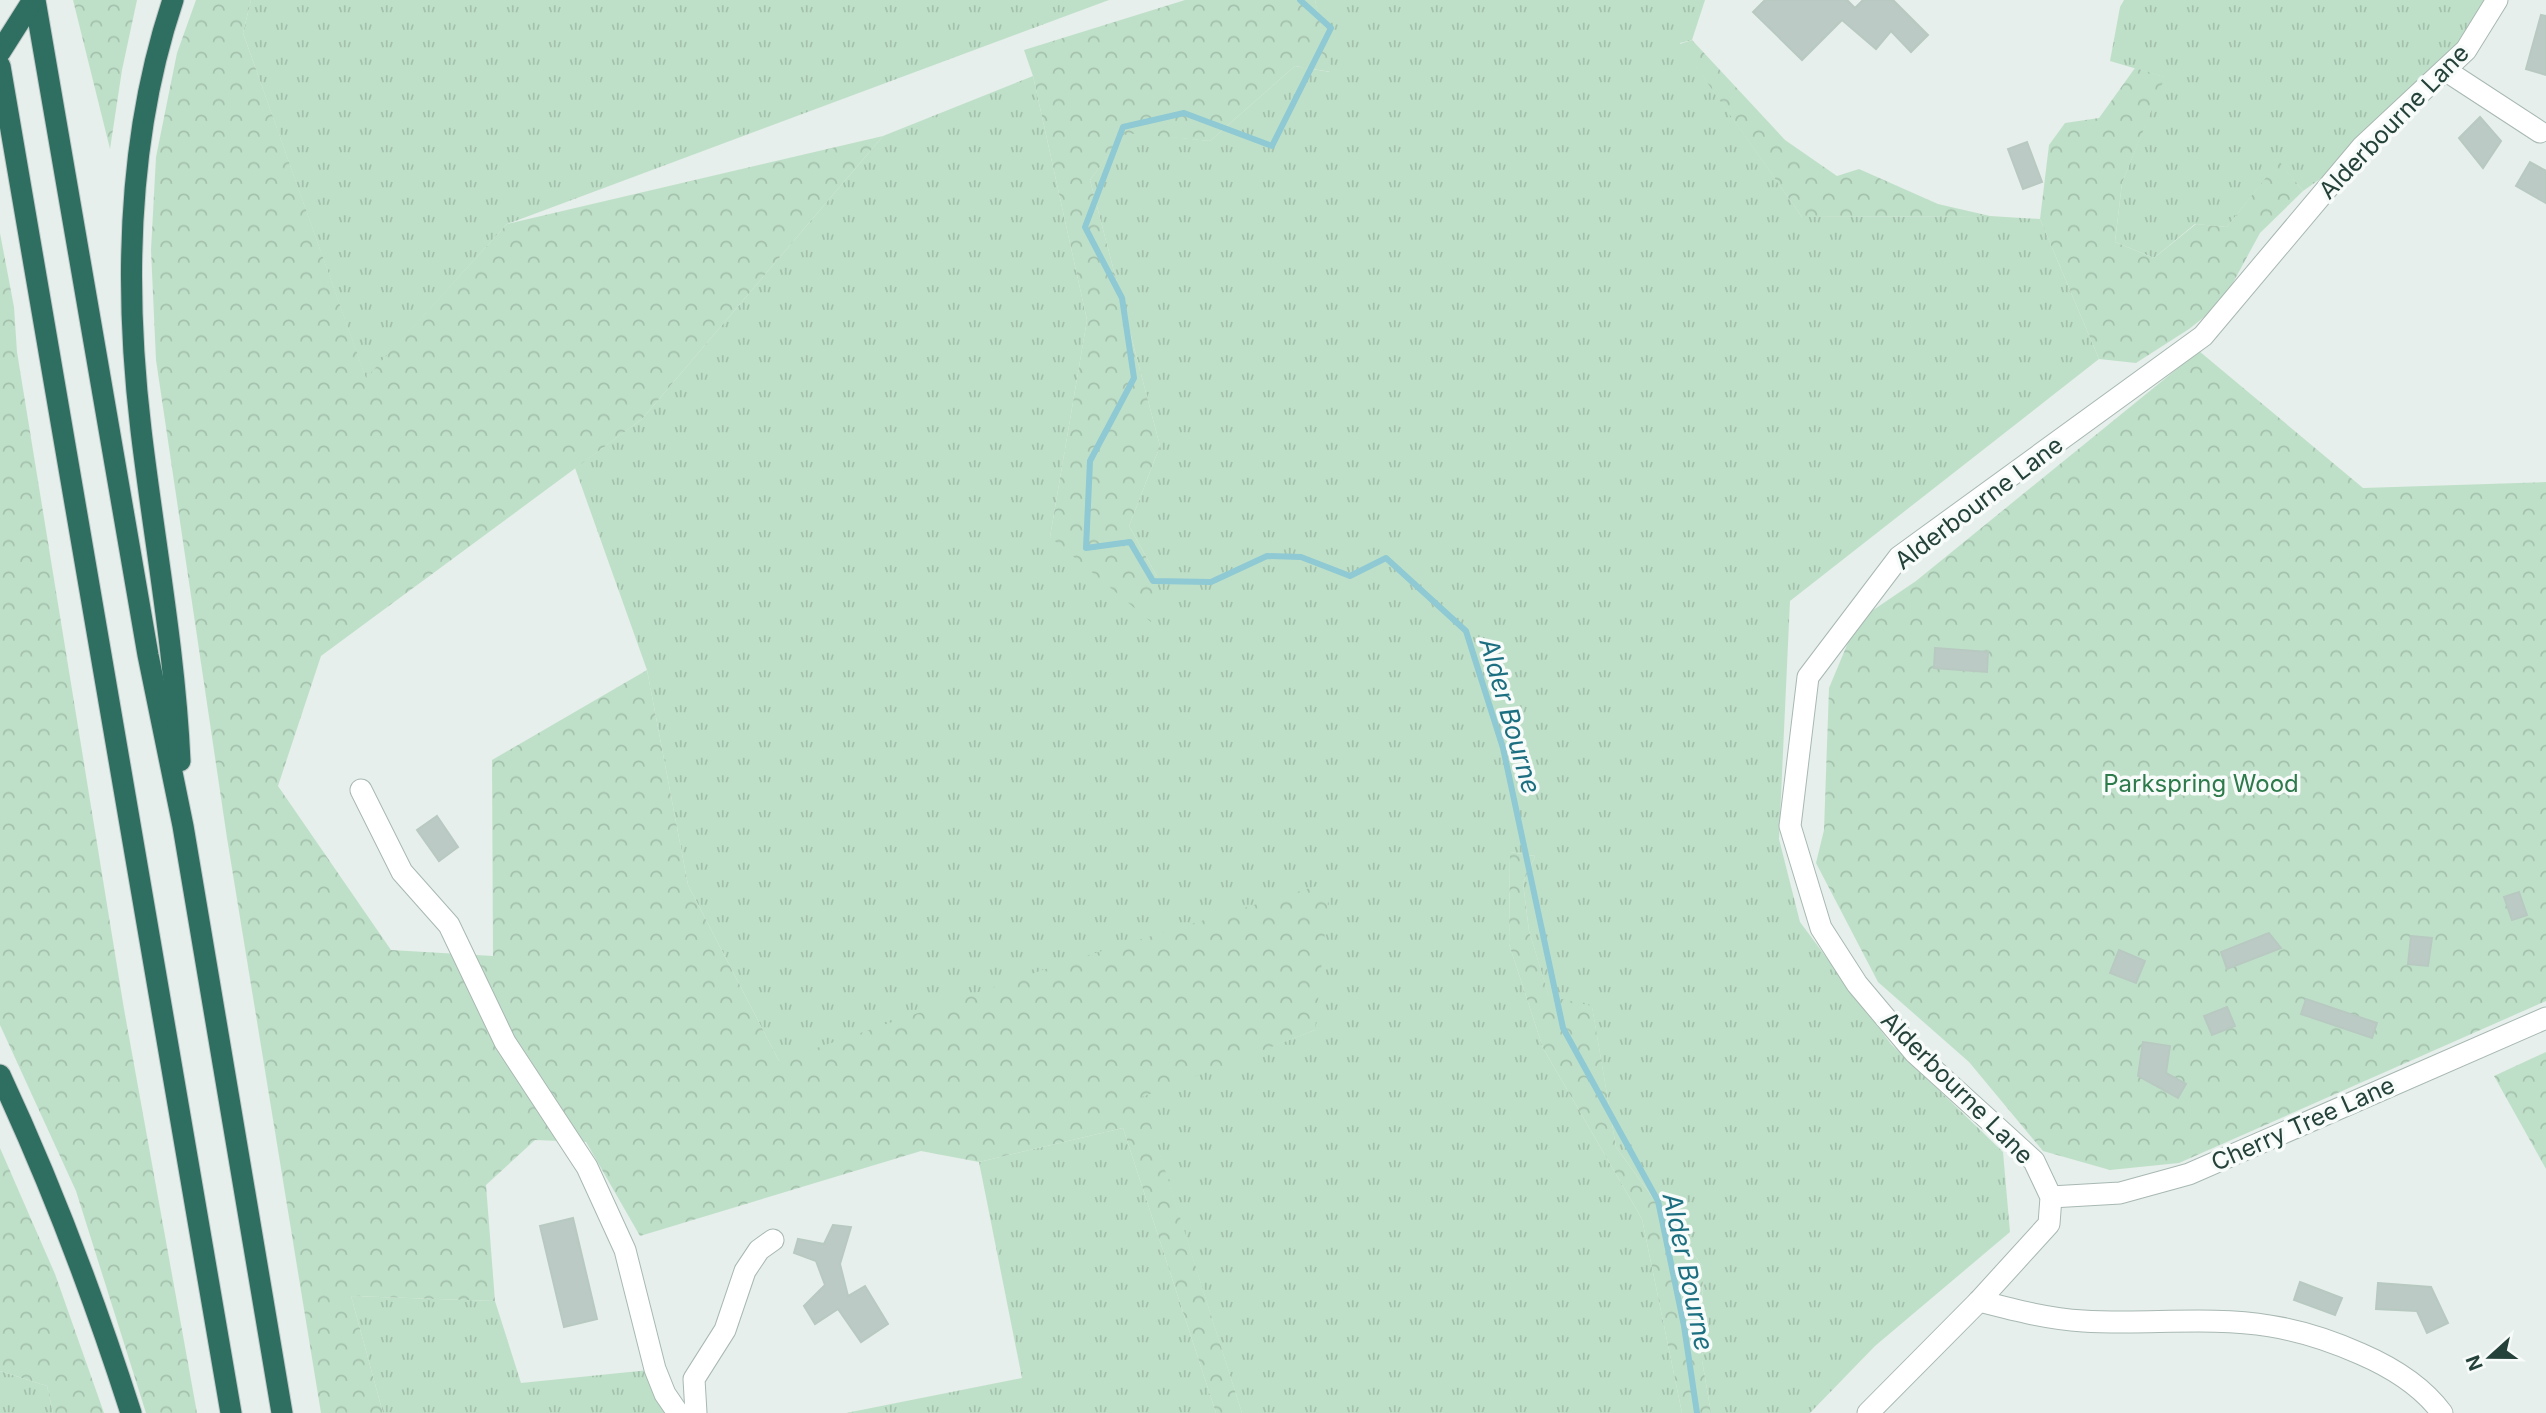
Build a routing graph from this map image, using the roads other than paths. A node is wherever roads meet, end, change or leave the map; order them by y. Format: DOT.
graph roads {
  1 [pos="34,0"];
  2 [pos="173,0"];
  3 [pos="2497,0"];
  4 [pos="0,52"];
  5 [pos="0,65"];
  6 [pos="2445,70"];
  7 [pos="2540,132"];
  8 [pos="361,790"];
  9 [pos="183,826"];
  10 [pos="2546,1018"];
  11 [pos="0,1074"];
  12 [pos="2051,1198"];
  13 [pos="773,1240"];
  14 [pos="1979,1301"];
  15 [pos="131,1413"];
  16 [pos="231,1413"];
  17 [pos="282,1413"];
  18 [pos="678,1413"];
  19 [pos="696,1413"];
  20 [pos="1868,1413"];
  21 [pos="2442,1413"];
  1 -- 4 [label="highway"];
  1 -- 9 [label="highway"];
  2 -- 9 [label="highway"];
  3 -- 6 [label="street, Alderbourne Lane"];
  5 -- 16 [label="highway"];
  6 -- 7 [label="street"];
  6 -- 12 [label="street, Alderbourne Lane"];
  8 -- 18 [label="street"];
  9 -- 17 [label="highway"];
  10 -- 12 [label="street, Cherry Tree Lane"];
  11 -- 15 [label="highway"];
  12 -- 14 [label="street"];
  13 -- 19 [label="street"];
  14 -- 20 [label="street"];
  14 -- 21 [label="street"];
}
